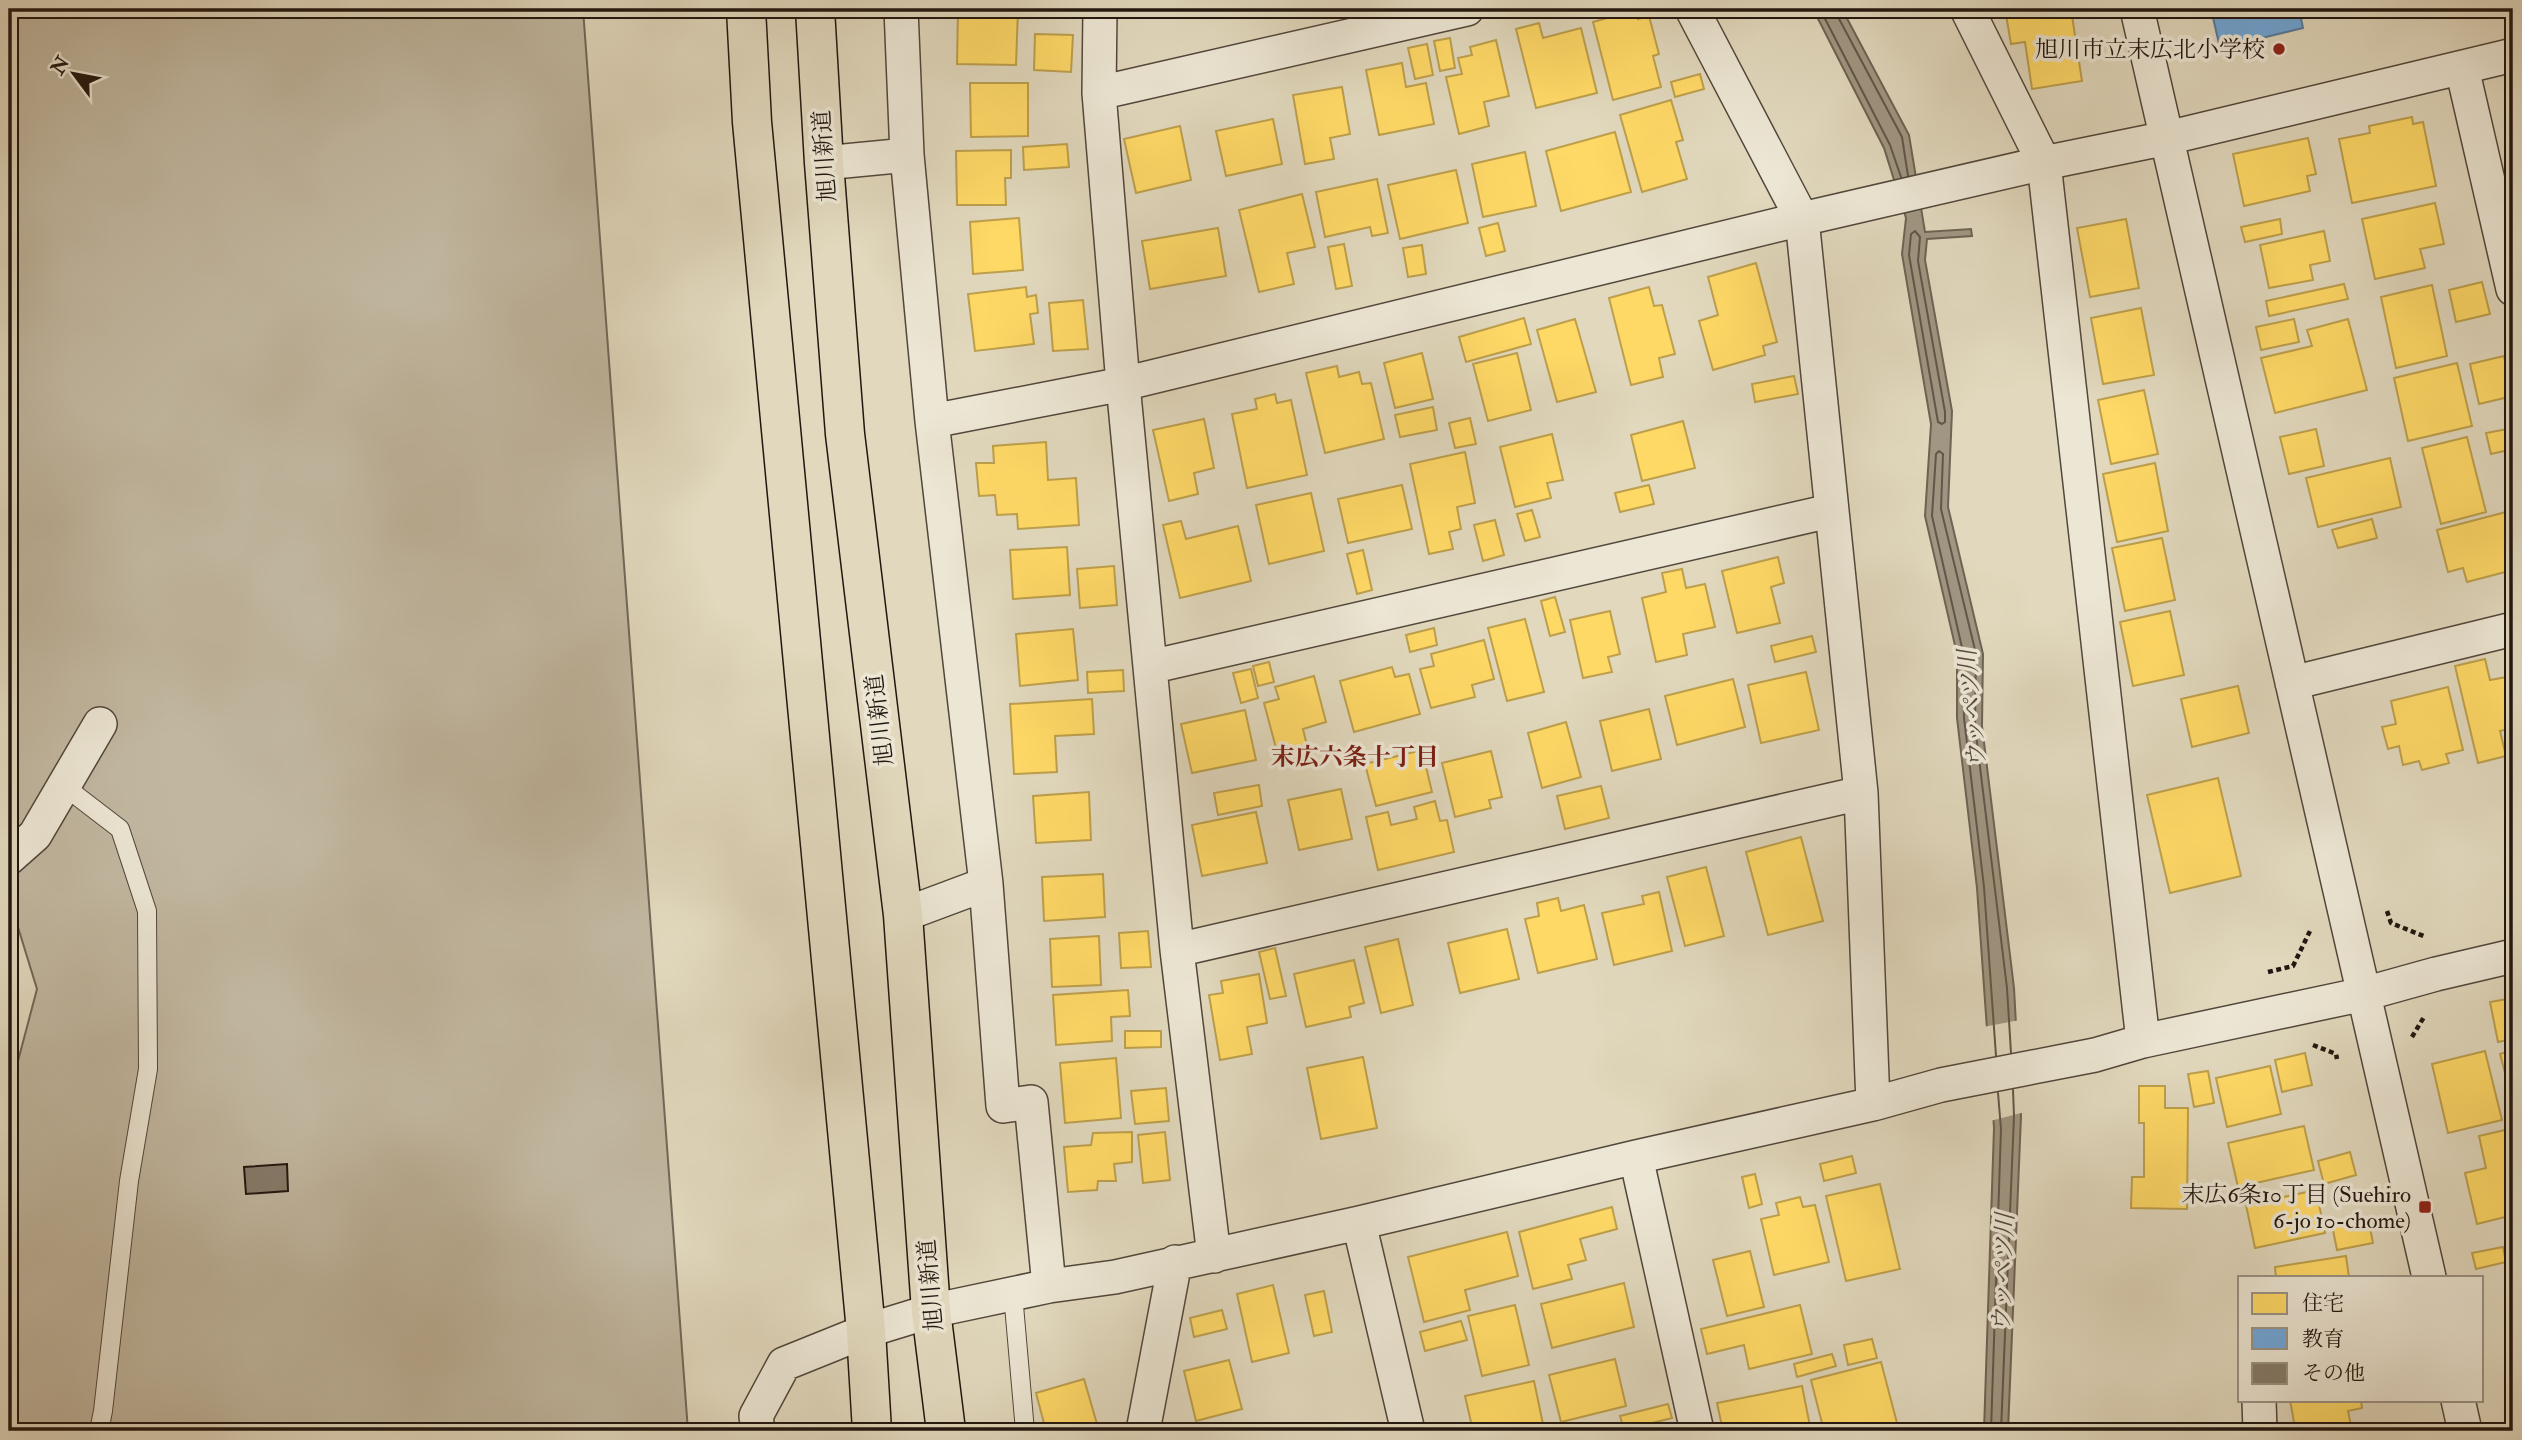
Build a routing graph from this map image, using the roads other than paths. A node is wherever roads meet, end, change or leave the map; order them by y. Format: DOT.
graph roads {
  1 [pos="746,9"];
  2 [pos="815,9"];
  3 [pos="901,9"];
  4 [pos="1100,9"];
  5 [pos="1467,9"];
  6 [pos="1692,9"];
  7 [pos="1967,9"];
  8 [pos="2137,9"];
  9 [pos="2513,55"];
  10 [pos="2462,68"];
  11 [pos="1099,93"];
  12 [pos="2167,138"];
  13 [pos="907,155"];
  14 [pos="824,163"];
  15 [pos="2044,163"];
  16 [pos="1802,219"];
  17 [pos="2513,289"];
  18 [pos="1123,384"];
  19 [pos="932,421"];
  20 [pos="1830,511"];
  21 [pos="2513,629"];
  22 [pos="1150,667"];
  23 [pos="2292,683"];
  24 [pos="100,724"];
  25 [pos="64,786"];
  26 [pos="1861,793"];
  27 [pos="9,858"];
  28 [pos="986,884"];
  29 [pos="903,915"];
  30 [pos="1178,950"];
  31 [pos="2513,956"];
  32 [pos="2364,994"];
  33 [pos="2143,1041"];
  34 [pos="1873,1104"];
  35 [pos="1636,1157"];
  36 [pos="1359,1223"];
  37 [pos="1214,1256"];
  38 [pos="1175,1262"];
  39 [pos="2429,1276"];
  40 [pos="1049,1286"];
  41 [pos="1013,1294"];
  42 [pos="931,1311"];
  43 [pos="866,1331"];
  44 [pos="2259,1402"];
  45 [pos="2458,1402"];
  46 [pos="99,1431"];
  47 [pos="758,1431"];
  48 [pos="872,1431"];
  49 [pos="946,1431"];
  50 [pos="1026,1431"];
  51 [pos="1143,1431"];
  52 [pos="1408,1431"];
  53 [pos="1697,1431"];
  54 [pos="2260,1431"];
  55 [pos="2465,1431"];
  1 -- 43 [label="highway"];
  2 -- 14 [label="highway, 旭川新道"];
  3 -- 13 [label="street"];
  4 -- 11 [label="street"];
  5 -- 11 [label="street"];
  6 -- 16 [label="street"];
  7 -- 15 [label="street"];
  8 -- 12 [label="street"];
  9 -- 10 [label="street"];
  10 -- 12 [label="street"];
  10 -- 17 [label="street"];
  11 -- 18 [label="street"];
  12 -- 15 [label="street"];
  12 -- 23 [label="street"];
  13 -- 14 [label="street"];
  13 -- 19 [label="street"];
  14 -- 29 [label="highway, 旭川新道"];
  15 -- 16 [label="street"];
  15 -- 33 [label="street"];
  16 -- 18 [label="street"];
  16 -- 20 [label="street"];
  18 -- 19 [label="street"];
  18 -- 22 [label="street"];
  19 -- 28 [label="street"];
  20 -- 22 [label="street"];
  20 -- 26 [label="street"];
  21 -- 23 [label="street"];
  22 -- 30 [label="street"];
  23 -- 32 [label="street"];
  24 -- 25 [label="street"];
  25 -- 27 [label="street"];
  25 -- 46 [label="lane"];
  26 -- 30 [label="street"];
  26 -- 34 [label="street"];
  28 -- 29 [label="street"];
  28 -- 40 [label="street"];
  29 -- 42 [label="highway, 旭川新道"];
  30 -- 37 [label="street"];
  31 -- 32 [label="street"];
  32 -- 33 [label="street"];
  32 -- 39 [label="street"];
  33 -- 34 [label="street"];
  34 -- 35 [label="street"];
  35 -- 36 [label="street"];
  35 -- 53 [label="street"];
  36 -- 37 [label="street"];
  36 -- 52 [label="street"];
  37 -- 38 [label="street"];
  38 -- 40 [label="street"];
  38 -- 51 [label="street"];
  40 -- 41 [label="street"];
  41 -- 42 [label="street"];
  41 -- 50 [label="lane"];
  42 -- 43 [label="street"];
  42 -- 49 [label="highway, 旭川新道"];
  43 -- 47 [label="street"];
  43 -- 48 [label="highway"];
  44 -- 54 [label="street"];
  45 -- 55 [label="street"];
}
